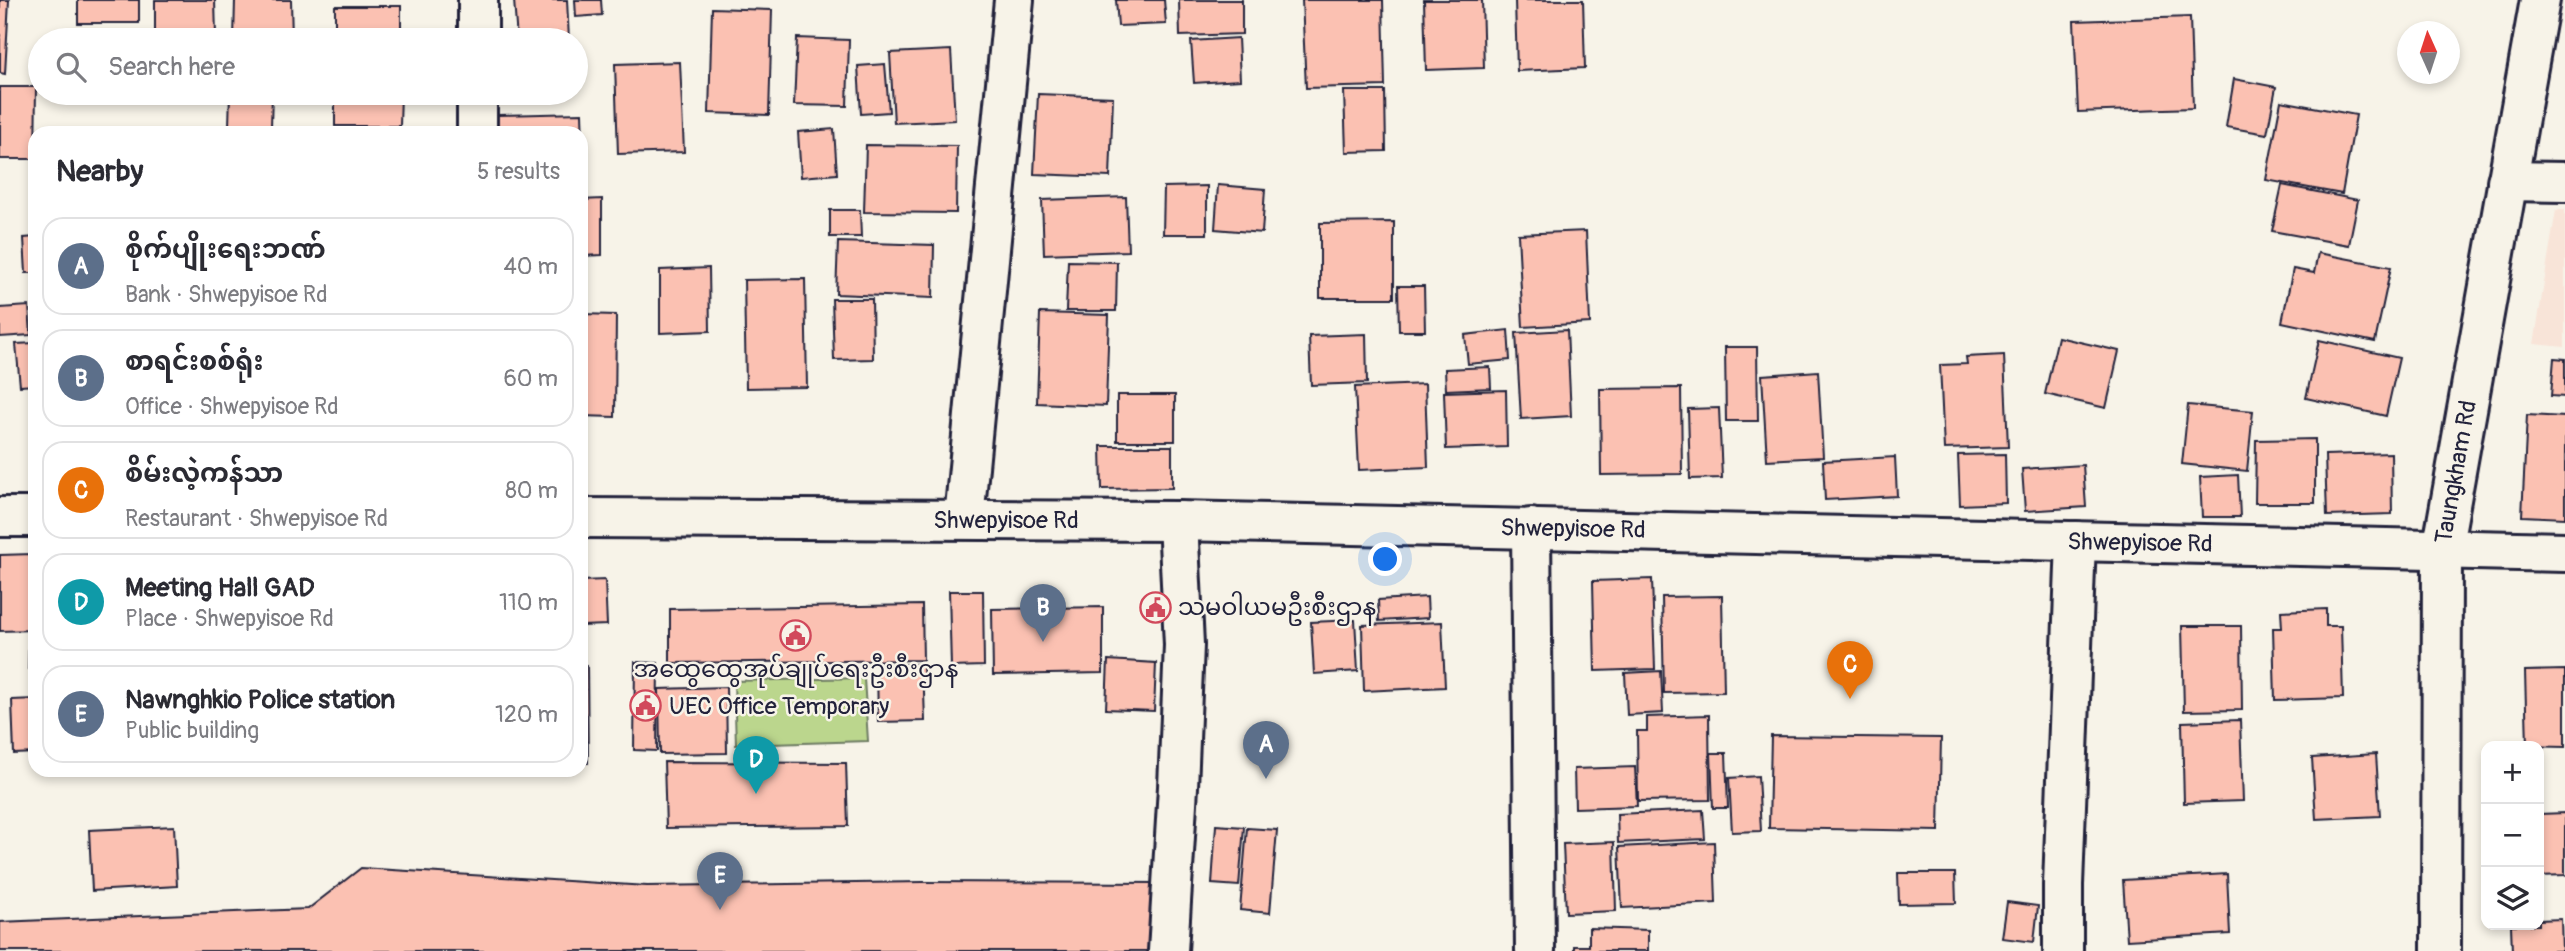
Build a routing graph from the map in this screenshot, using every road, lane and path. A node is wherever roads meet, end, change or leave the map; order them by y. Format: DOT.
graph roads {
  1 [pos="478,0"];
  2 [pos="1014,0"];
  3 [pos="2540,0"];
  4 [pos="478,28"];
  5 [pos="477,105"];
  6 [pos="477,126"];
  7 [pos="2507,181"];
  8 [pos="2565,182"];
  9 [pos="0,517"];
  10 [pos="28,517"];
  11 [pos="588,518"];
  12 [pos="964,519"];
  13 [pos="1178,520"];
  14 [pos="1531,528"];
  15 [pos="2076,541"];
  16 [pos="2442,550"];
  17 [pos="2565,552"];
  18 [pos="1168,951"];
  19 [pos="1535,951"];
  20 [pos="2063,951"];
  21 [pos="2441,951"];
  1 -- 4 [label="street"];
  2 -- 12 [label="street"];
  3 -- 7 [label="street, Taungkham Rd"];
  5 -- 6 [label="street"];
  7 -- 8 [label="street"];
  7 -- 16 [label="street, Taungkham Rd"];
  9 -- 10 [label="street"];
  11 -- 12 [label="street, Shwepyisoe Rd"];
  12 -- 13 [label="street, Shwepyisoe Rd"];
  13 -- 14 [label="street, Shwepyisoe Rd"];
  13 -- 18 [label="street"];
  14 -- 15 [label="street, Shwepyisoe Rd"];
  14 -- 19 [label="street"];
  15 -- 16 [label="street, Shwepyisoe Rd"];
  15 -- 20 [label="street"];
  16 -- 17 [label="street, Shwepyisoe Rd"];
  16 -- 21 [label="street, Taungkham Rd"];
}
